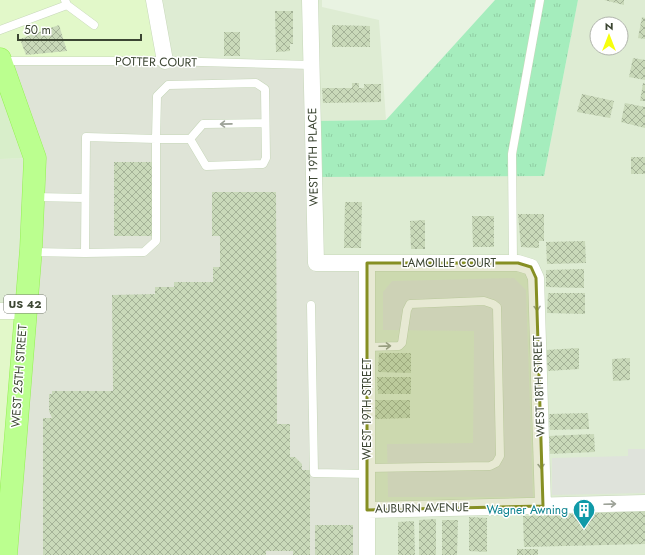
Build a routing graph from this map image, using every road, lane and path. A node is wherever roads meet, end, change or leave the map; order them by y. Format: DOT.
graph roads {
  1 [pos="154,0"];
  2 [pos="310,0"];
  3 [pos="540,0"];
  4 [pos="66,3"];
  5 [pos="94,25"];
  6 [pos="0,30"];
  7 [pos="0,60"];
  8 [pos="165,61"];
  9 [pos="311,65"];
  10 [pos="265,123"];
  11 [pos="156,138"];
  12 [pos="190,139"];
  13 [pos="34,197"];
  14 [pos="85,198"];
  15 [pos="30,252"];
  16 [pos="85,252"];
  17 [pos="367,263"];
  18 [pos="514,263"];
  19 [pos="531,267"];
  20 [pos="311,305"];
  21 [pos="0,311"];
  22 [pos="24,311"];
  23 [pos="367,347"];
  24 [pos="367,471"];
  25 [pos="645,503"];
  26 [pos="543,506"];
  27 [pos="367,510"];
  28 [pos="6,555"];
  29 [pos="367,555"];
  1 -- 8 [label="street"];
  2 -- 9 [label="street, WEST 19TH PLACE"];
  3 -- 18 [label="lane"];
  4 -- 5 [label="lane"];
  4 -- 6 [label="lane"];
  7 -- 8 [label="lane, POTTER COURT"];
  7 -- 13 [label="main road, WEST 25TH STREET / US 42"];
  8 -- 9 [label="lane, POTTER COURT"];
  9 -- 17 [label="street, WEST 19TH PLACE"];
  10 -- 11 [label="lane"];
  10 -- 12 [label="lane, one-way"];
  10 -- 12 [label="lane"];
  11 -- 12 [label="lane"];
  11 -- 14 [label="lane"];
  11 -- 16 [label="lane"];
  13 -- 14 [label="lane"];
  13 -- 15 [label="main road, WEST 25TH STREET / US 42"];
  14 -- 16 [label="lane"];
  15 -- 16 [label="lane"];
  15 -- 22 [label="main road, WEST 25TH STREET / US 42"];
  17 -- 18 [label="street, LAMOILLE COURT"];
  17 -- 23 [label="street, WEST 19TH STREET"];
  18 -- 19 [label="street, LAMOILLE COURT"];
  19 -- 26 [label="street, WEST 18TH STREET, one-way"];
  20 -- 24 [label="lane"];
  21 -- 22 [label="street"];
  22 -- 28 [label="main road, WEST 25TH STREET / US 42"];
  23 -- 24 [label="street, WEST 19TH STREET"];
  23 -- 24 [label="lane, one-way"];
  24 -- 27 [label="street, WEST 19TH STREET"];
  26 -- 25 [label="street, AUBURN AVENUE, one-way"];
  26 -- 27 [label="street, AUBURN AVENUE"];
  27 -- 29 [label="street, WEST 19TH STREET"];
}
